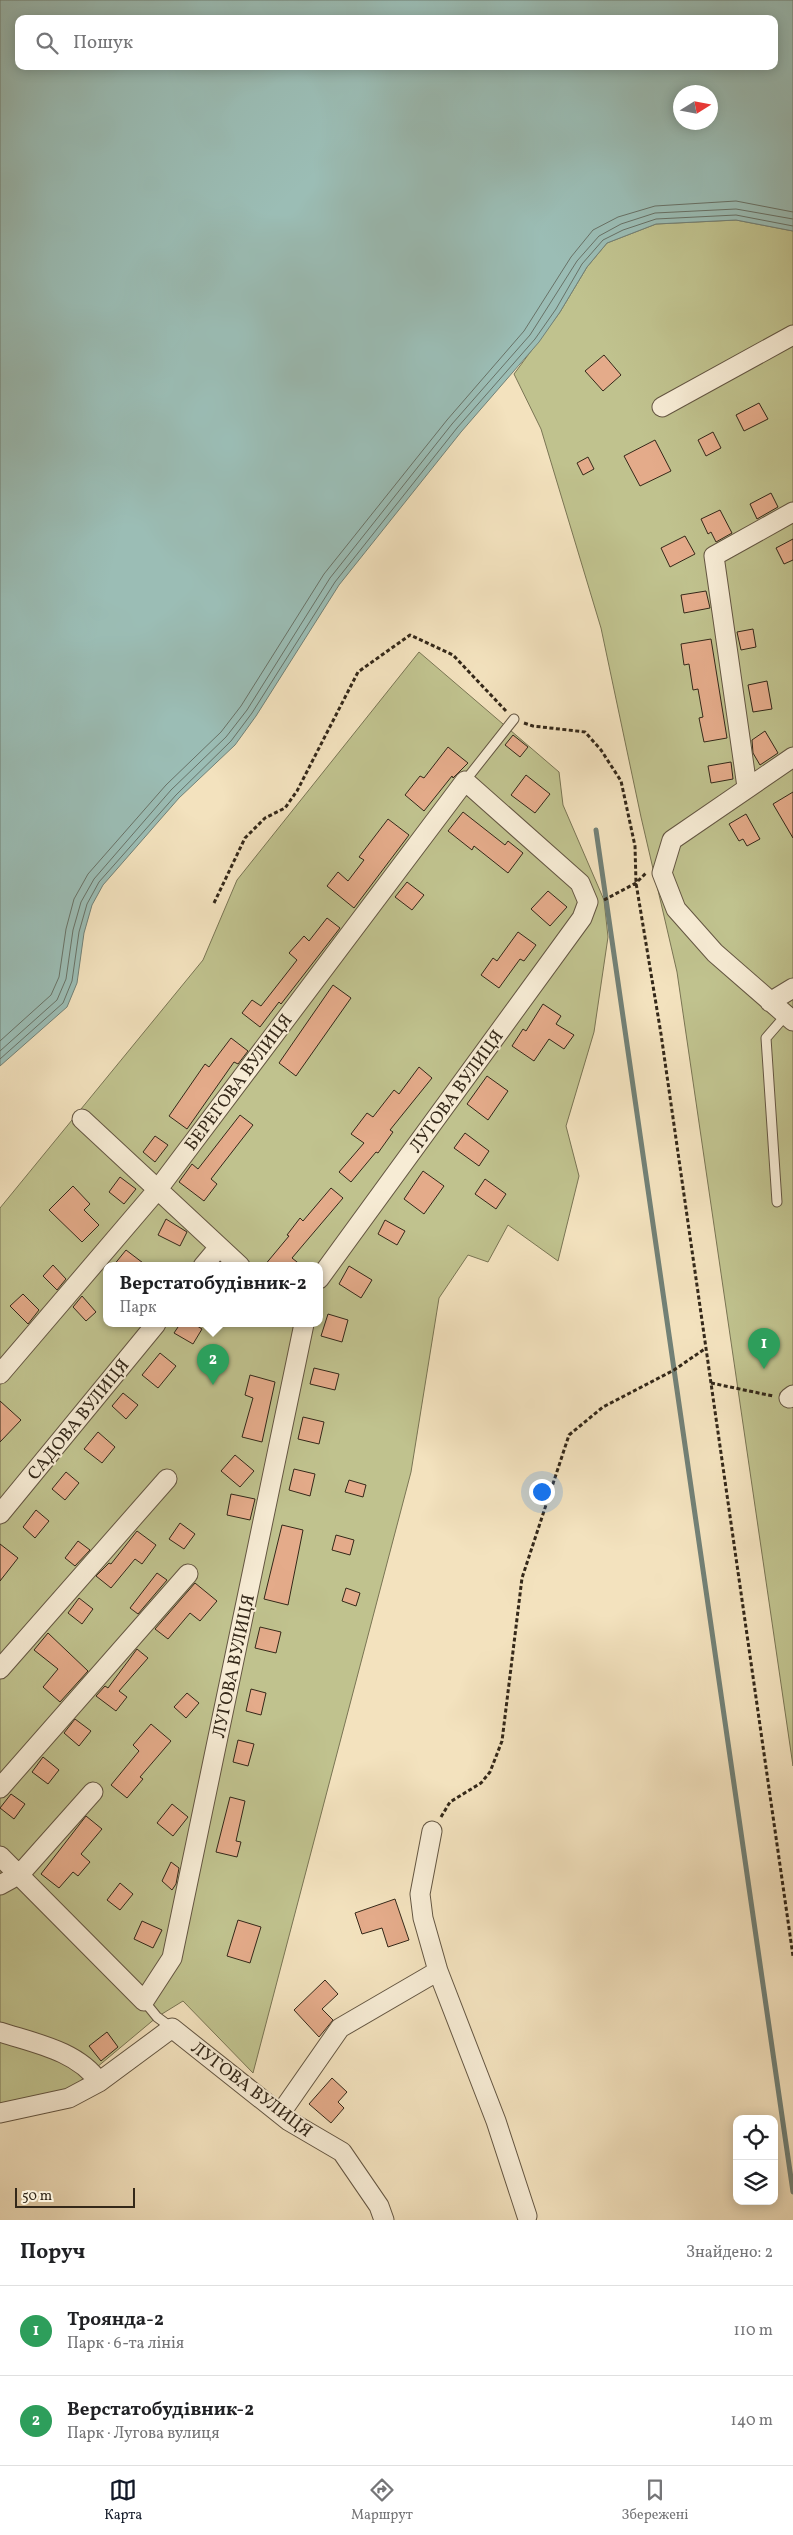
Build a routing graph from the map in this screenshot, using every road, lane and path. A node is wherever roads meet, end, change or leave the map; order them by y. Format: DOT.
graph roads {
  1 [pos="793,335"];
  2 [pos="662,408"];
  3 [pos="793,512"];
  4 [pos="514,719"];
  5 [pos="793,757"];
  6 [pos="464,780"];
  7 [pos="747,786"];
  8 [pos="636,883"];
  9 [pos="588,902"];
  10 [pos="214,903"];
  11 [pos="793,988"];
  12 [pos="770,1002"];
  13 [pos="789,1018"];
  14 [pos="82,1119"];
  15 [pos="158,1189"];
  16 [pos="777,1202"];
  17 [pos="219,1247"];
  18 [pos="206,1262"];
  19 [pos="236,1262"];
  20 [pos="323,1274"];
  21 [pos="154,1327"];
  22 [pos="302,1327"];
  23 [pos="706,1348"];
  24 [pos="0,1374"];
  25 [pos="711,1383"];
  26 [pos="791,1396"];
  27 [pos="167,1479"];
  28 [pos="0,1514"];
  29 [pos="188,1574"];
  30 [pos="0,1669"];
  31 [pos="0,1788"];
  32 [pos="93,1792"];
  33 [pos="432,1831"];
  34 [pos="0,1856"];
  35 [pos="20,1874"];
  36 [pos="0,1885"];
  37 [pos="793,1956"];
  38 [pos="438,1971"];
  39 [pos="144,2002"];
  40 [pos="172,2028"];
  41 [pos="0,2032"];
  42 [pos="99,2082"];
  43 [pos="0,2113"];
  44 [pos="280,2114"];
  45 [pos="528,2216"];
  46 [pos="384,2220"];
  1 -- 2 [label="street"];
  3 -- 7 [label="street"];
  4 -- 6 [label="lane"];
  4 -- 8 [label="path"];
  4 -- 10 [label="path"];
  5 -- 7 [label="street"];
  6 -- 9 [label="street"];
  6 -- 15 [label="street, БЕРЕГОВА ВУЛИЦЯ"];
  7 -- 12 [label="street"];
  8 -- 9 [label="path"];
  8 -- 23 [label="path"];
  9 -- 20 [label="street, ЛУГОВА ВУЛИЦЯ"];
  11 -- 12 [label="street"];
  12 -- 13 [label="street"];
  13 -- 16 [label="lane"];
  14 -- 15 [label="street"];
  15 -- 17 [label="street"];
  15 -- 24 [label="street, БЕРЕГОВА ВУЛИЦЯ"];
  17 -- 18 [label="street"];
  17 -- 19 [label="street"];
  21 -- 28 [label="street, САДОВА ВУЛИЦЯ"];
  22 -- 39 [label="street, ЛУГОВА ВУЛИЦЯ"];
  23 -- 25 [label="path"];
  23 -- 33 [label="path"];
  25 -- 26 [label="path"];
  25 -- 37 [label="path"];
  27 -- 30 [label="street"];
  29 -- 31 [label="street"];
  32 -- 35 [label="street"];
  33 -- 38 [label="street"];
  34 -- 35 [label="street"];
  35 -- 36 [label="street"];
  35 -- 39 [label="street"];
  38 -- 44 [label="street"];
  38 -- 45 [label="street"];
  39 -- 40 [label="lane"];
  40 -- 42 [label="street"];
  40 -- 44 [label="street, ЛУГОВА ВУЛИЦЯ"];
  41 -- 42 [label="street"];
  42 -- 43 [label="street"];
  44 -- 46 [label="street, ЛУГОВА ВУЛИЦЯ"];
}
